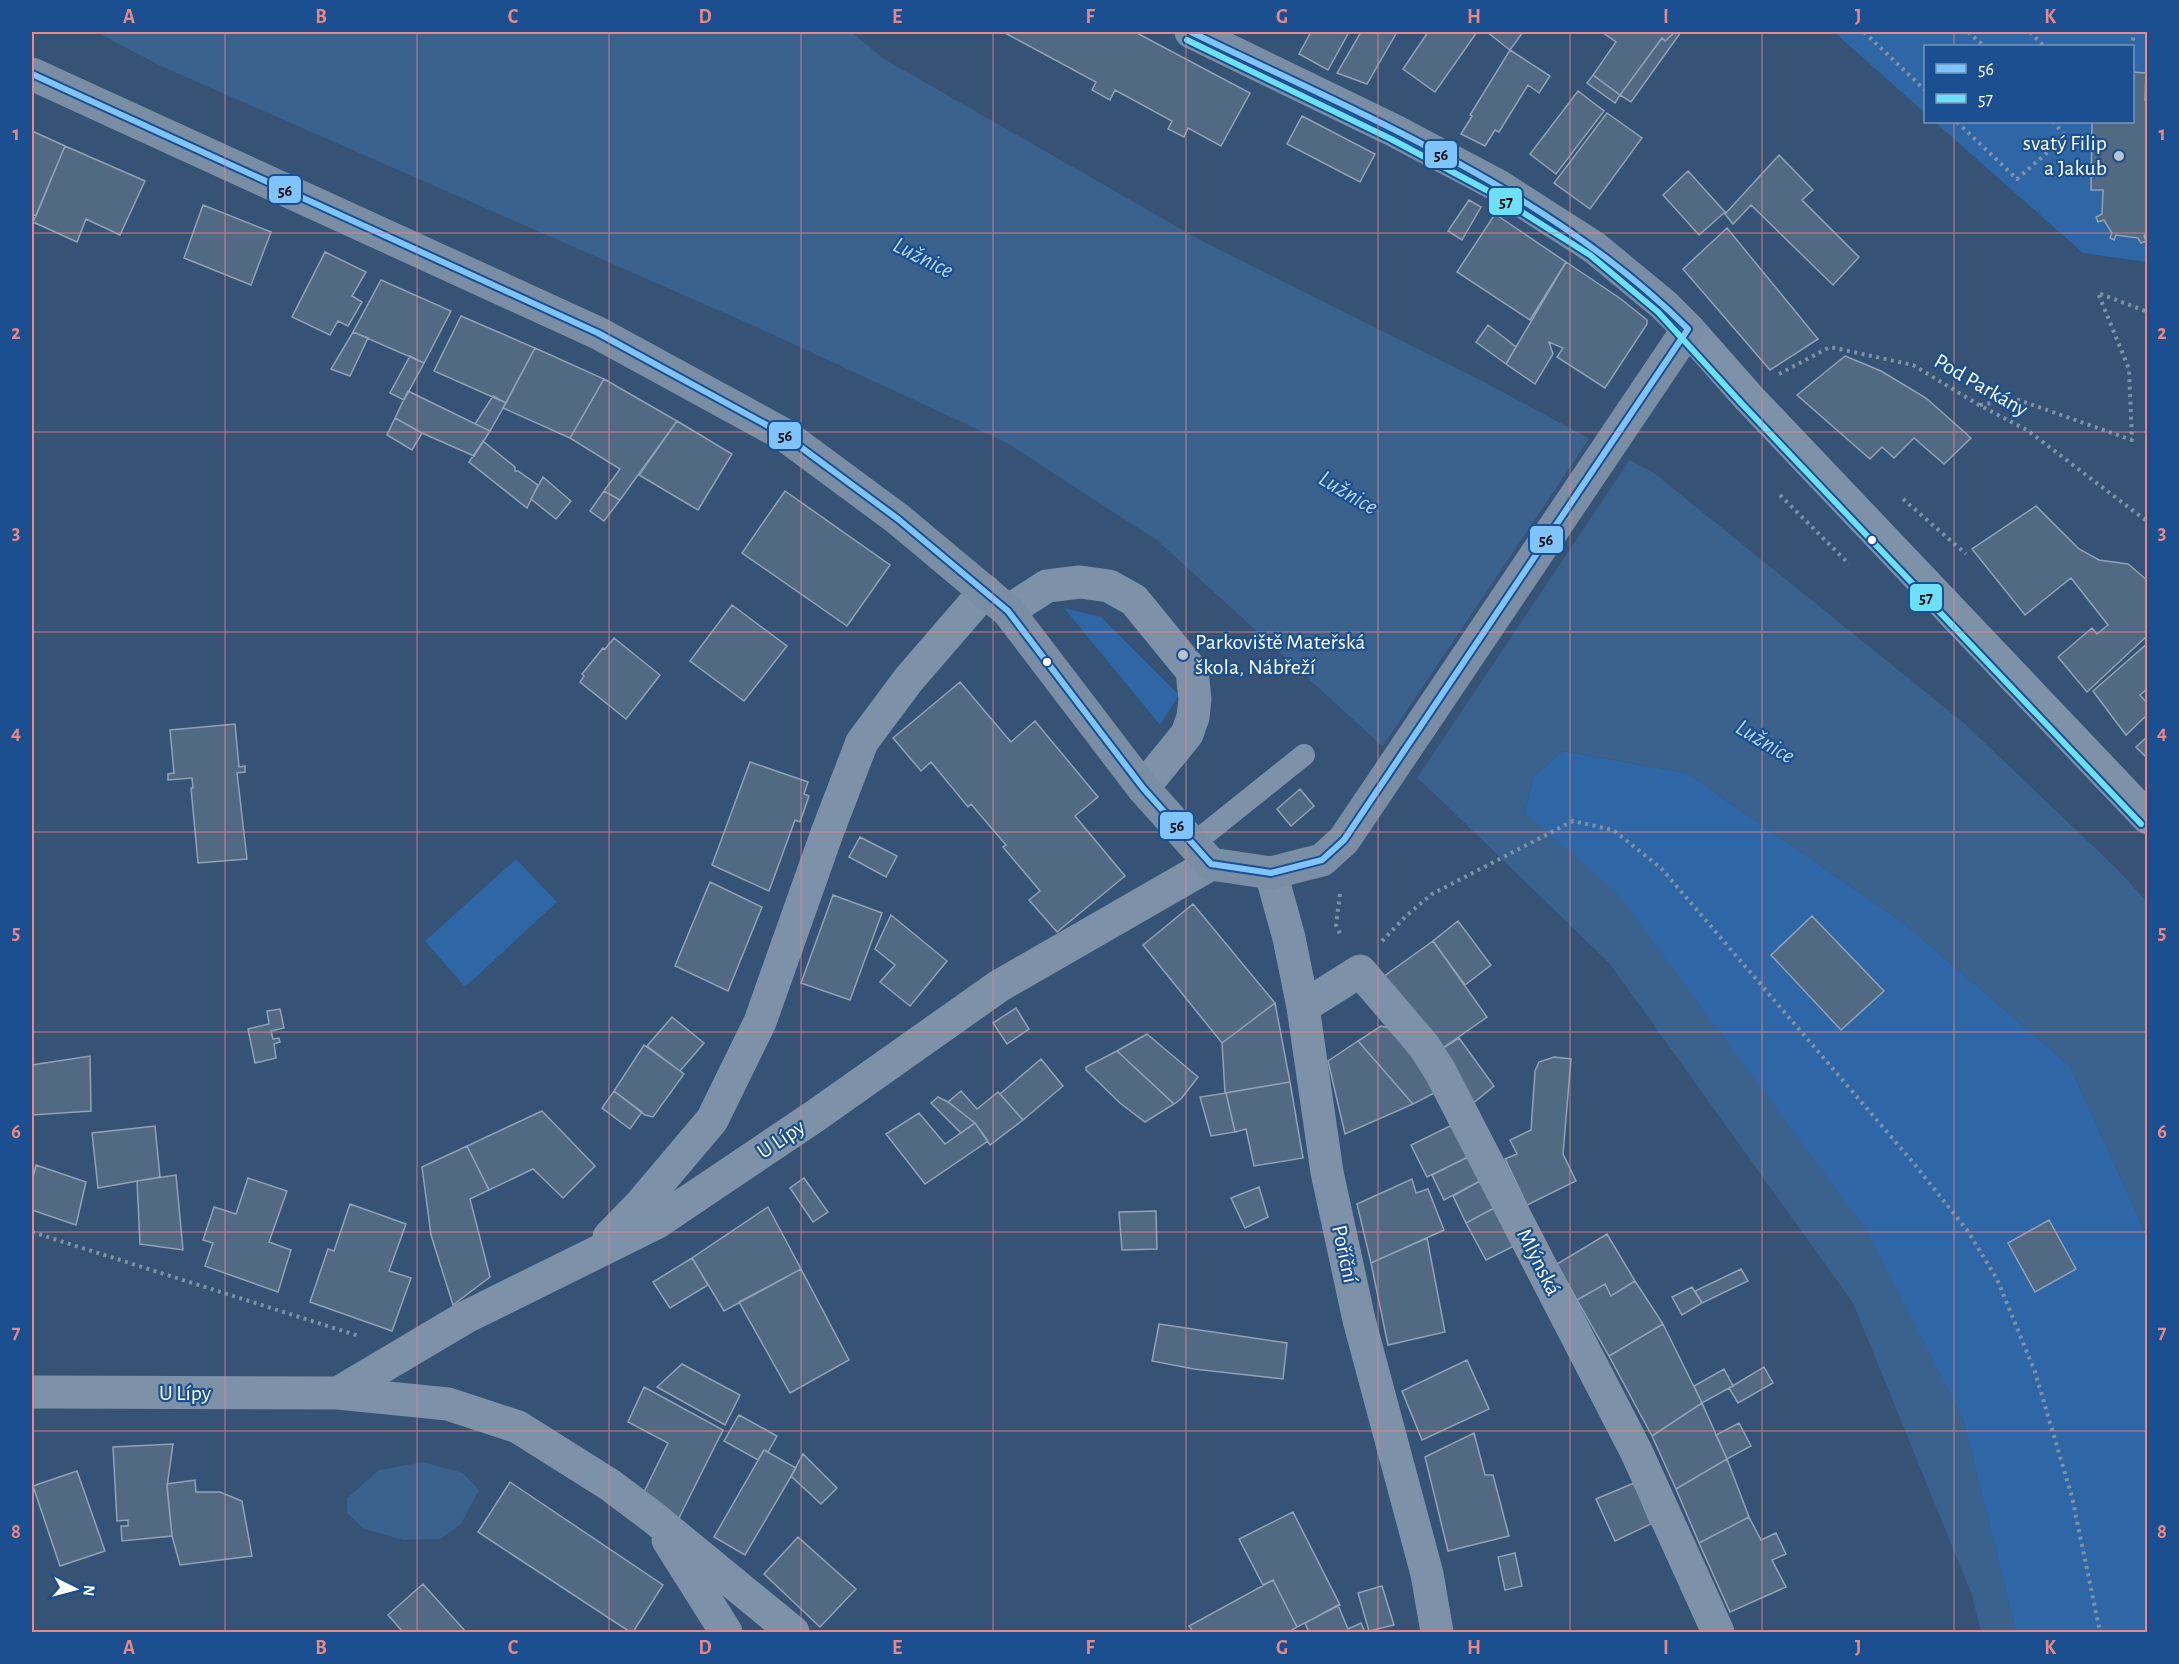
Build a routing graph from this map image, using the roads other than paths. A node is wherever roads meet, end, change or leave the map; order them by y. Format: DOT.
graph roads {
  1 [pos="1191,32"];
  2 [pos="32,74"];
  3 [pos="1688,329"];
  4 [pos="996,601"];
  5 [pos="1304,754"];
  6 [pos="1143,788"];
  7 [pos="2148,818"];
  8 [pos="1202,854"];
  9 [pos="1271,873"];
  10 [pos="1303,1007"];
  11 [pos="593,1254"];
  12 [pos="32,1392"];
  13 [pos="338,1393"];
  14 [pos="654,1518"];
  15 [pos="726,1632"];
  16 [pos="794,1632"];
  17 [pos="1437,1632"];
  18 [pos="1718,1632"];
  1 -- 3 [label="street"];
  2 -- 4 [label="street"];
  3 -- 7 [label="street"];
  3 -- 9 [label="street"];
  4 -- 6 [label="street"];
  4 -- 6 [label="street"];
  4 -- 11 [label="street"];
  5 -- 8 [label="lane"];
  6 -- 8 [label="street"];
  8 -- 9 [label="street"];
  8 -- 11 [label="street, U Lípy"];
  9 -- 10 [label="street, Poříční"];
  10 -- 17 [label="street, Poříční"];
  10 -- 18 [label="street, Mlýnská"];
  11 -- 13 [label="street, U Lípy"];
  12 -- 13 [label="street, U Lípy"];
  13 -- 14 [label="street, U Lípy"];
  14 -- 15 [label="street"];
  14 -- 16 [label="street, U Lípy"];
}
